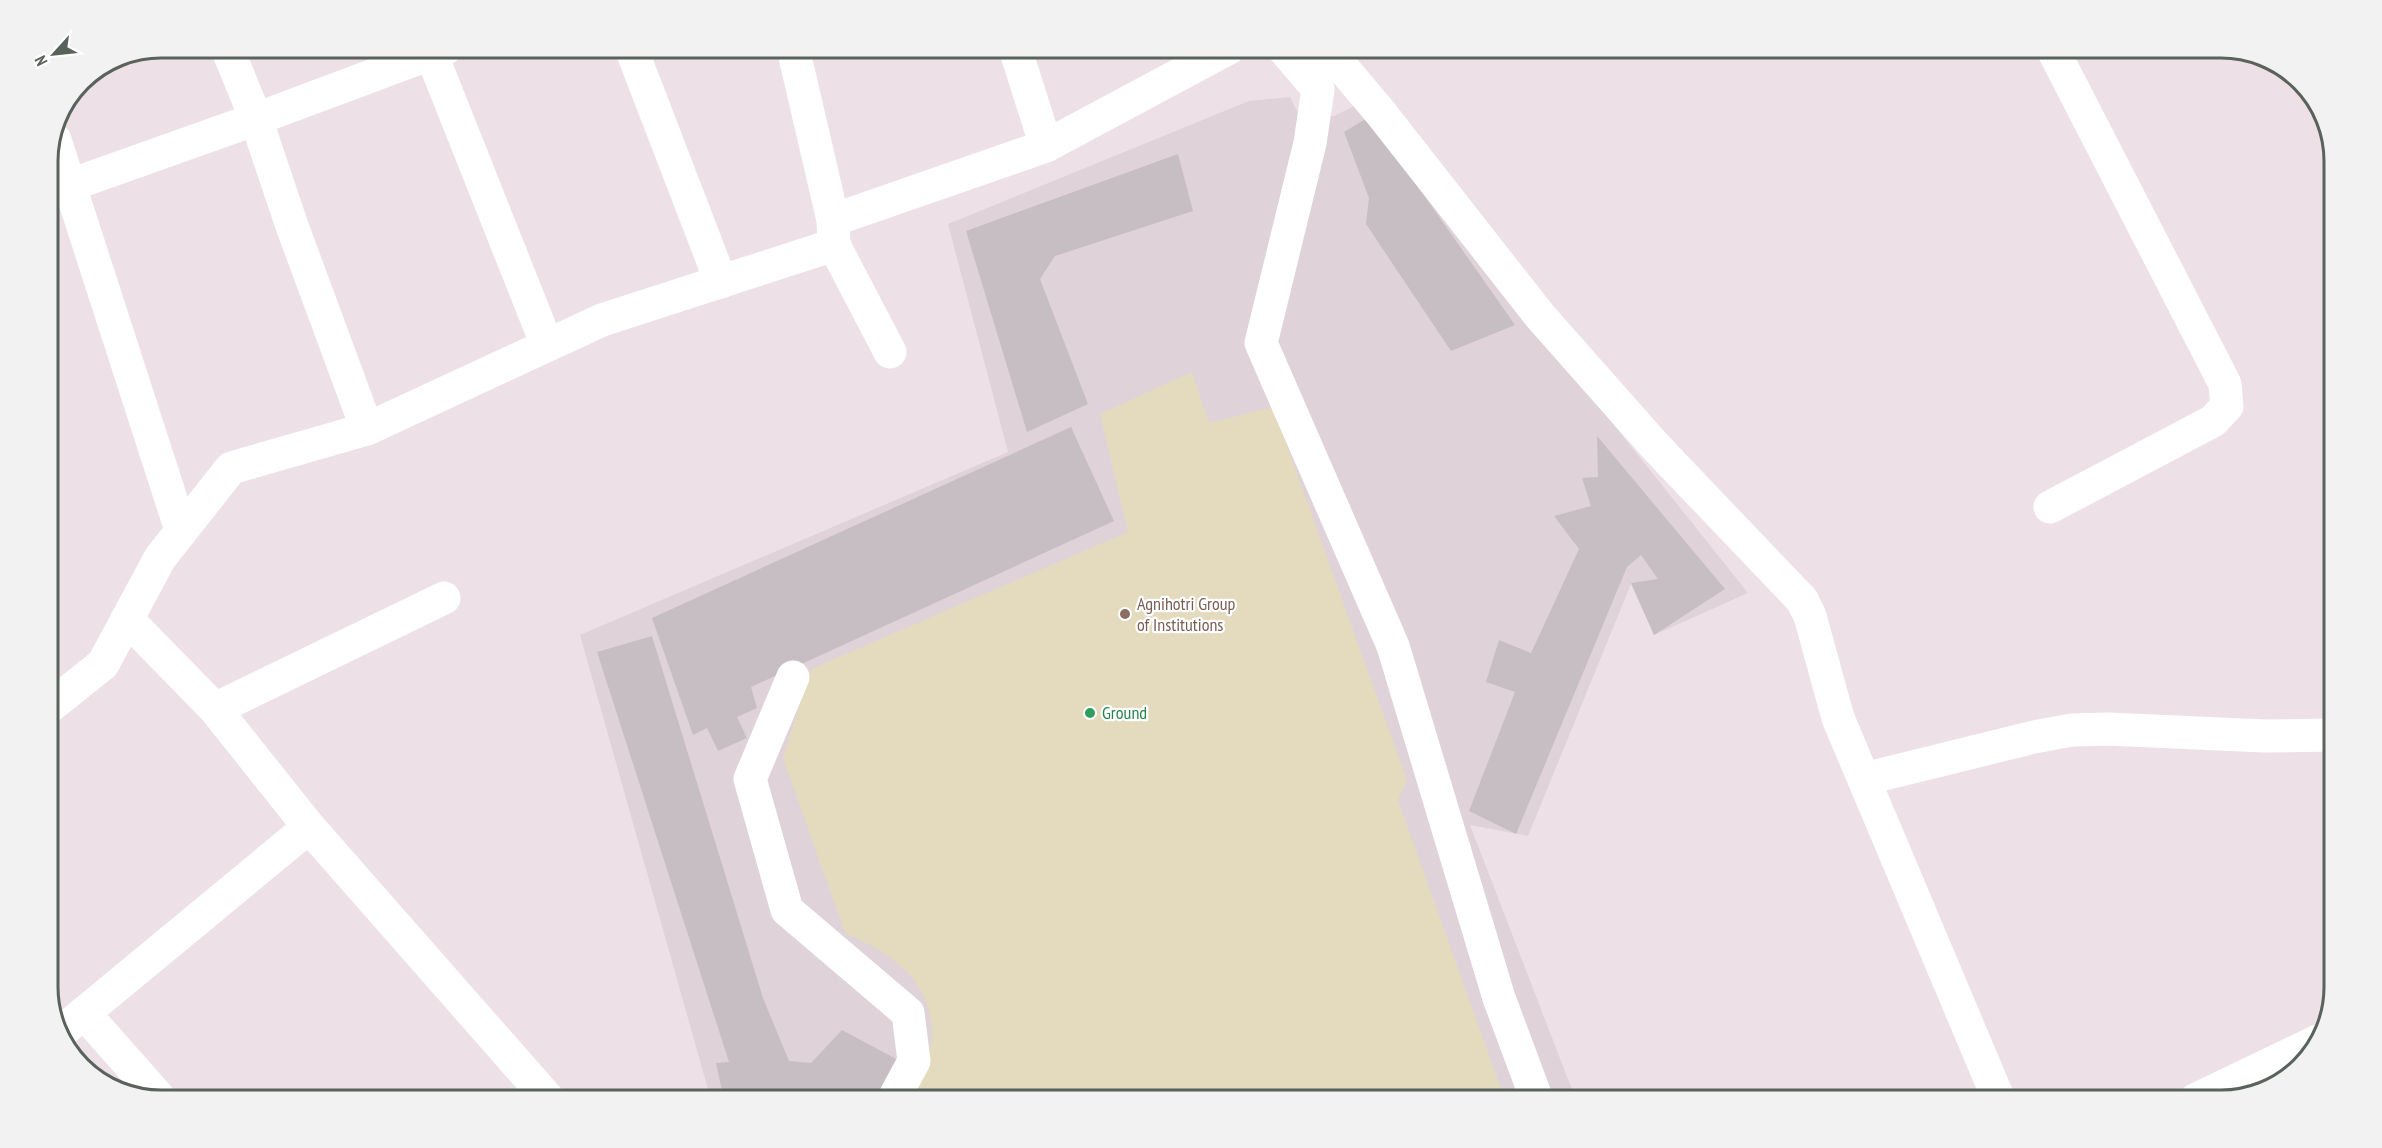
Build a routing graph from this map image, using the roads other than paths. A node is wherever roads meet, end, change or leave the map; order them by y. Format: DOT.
graph roads {
  1 [pos="230,58"];
  2 [pos="415,58"];
  3 [pos="439,58"];
  4 [pos="635,58"];
  5 [pos="795,58"];
  6 [pos="1018,58"];
  7 [pos="1209,58"];
  8 [pos="1292,58"];
  9 [pos="1334,58"];
  10 [pos="2057,58"];
  11 [pos="256,119"];
  12 [pos="1046,146"];
  13 [pos="59,189"];
  14 [pos="833,232"];
  15 [pos="721,282"];
  16 [pos="547,345"];
  17 [pos="890,352"];
  18 [pos="367,429"];
  19 [pos="2050,507"];
  20 [pos="182,530"];
  21 [pos="444,598"];
  22 [pos="127,619"];
  23 [pos="793,676"];
  24 [pos="59,699"];
  25 [pos="215,709"];
  26 [pos="2324,735"];
  27 [pos="1864,778"];
  28 [pos="309,827"];
  29 [pos="72,1023"];
  30 [pos="2302,1048"];
  31 [pos="148,1089"];
  32 [pos="540,1090"];
  33 [pos="899,1090"];
  34 [pos="1532,1090"];
  35 [pos="1995,1090"];
  36 [pos="2216,1090"];
  1 -- 11 [label="street"];
  2 -- 11 [label="street"];
  3 -- 16 [label="street"];
  4 -- 15 [label="street"];
  5 -- 14 [label="street"];
  6 -- 12 [label="street"];
  7 -- 12 [label="street"];
  8 -- 34 [label="street"];
  9 -- 27 [label="street"];
  10 -- 19 [label="street"];
  11 -- 13 [label="street"];
  11 -- 18 [label="street"];
  12 -- 14 [label="street"];
  13 -- 20 [label="street"];
  14 -- 15 [label="street"];
  14 -- 17 [label="street"];
  15 -- 16 [label="street"];
  16 -- 18 [label="street"];
  18 -- 20 [label="street"];
  20 -- 22 [label="street"];
  21 -- 25 [label="street"];
  22 -- 24 [label="street"];
  22 -- 25 [label="street"];
  23 -- 33 [label="street"];
  25 -- 28 [label="street"];
  26 -- 27 [label="street"];
  27 -- 35 [label="street"];
  28 -- 29 [label="street"];
  28 -- 32 [label="street"];
  29 -- 31 [label="street"];
  30 -- 36 [label="street"];
}
